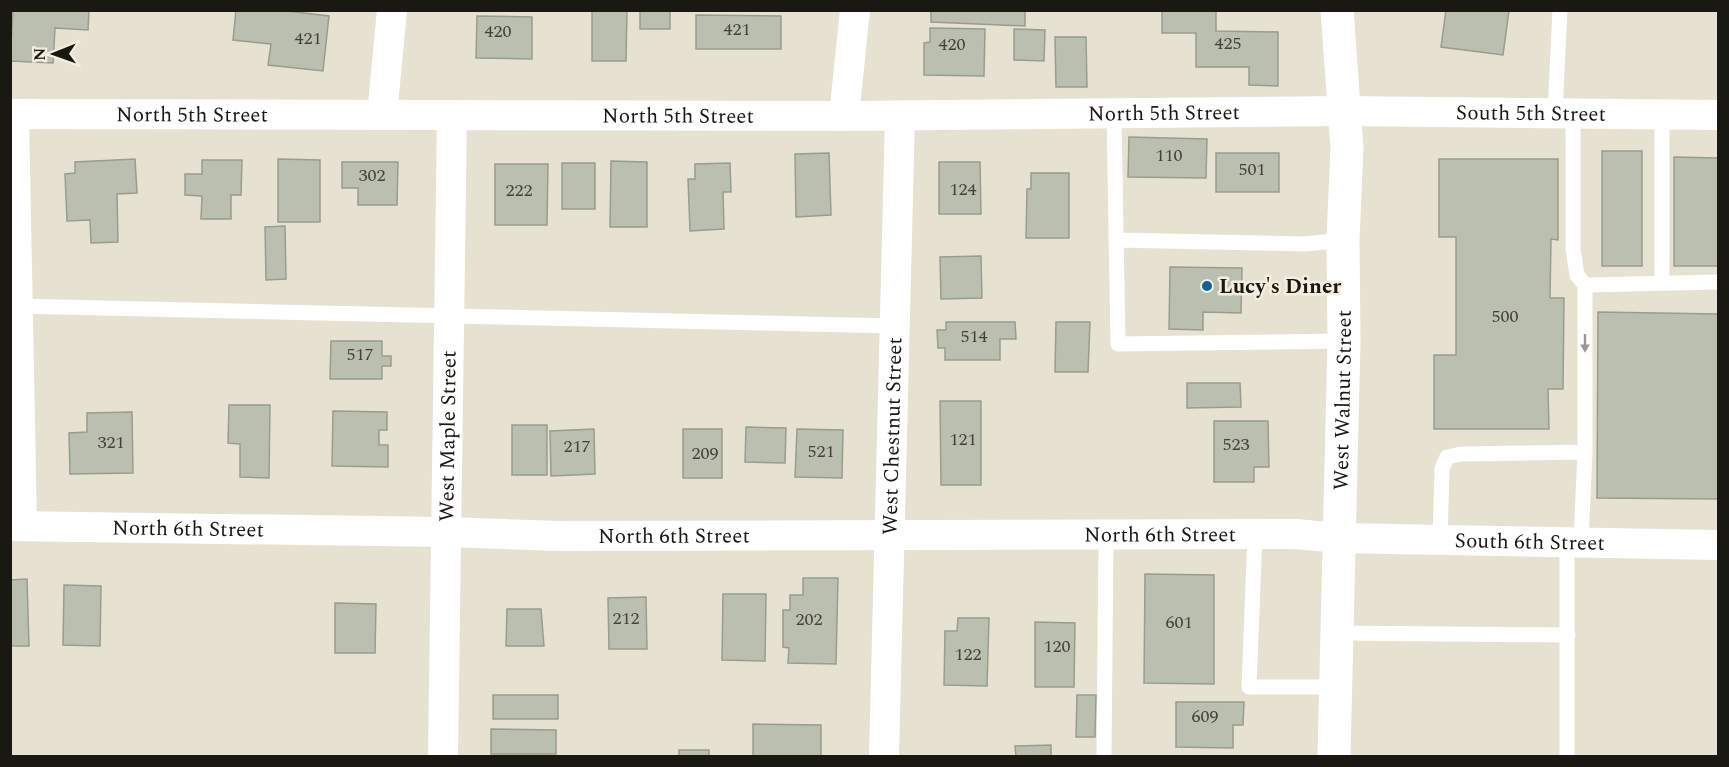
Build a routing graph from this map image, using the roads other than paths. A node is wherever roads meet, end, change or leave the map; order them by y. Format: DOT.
graph roads {
  1 [pos="392,10"];
  2 [pos="855,10"];
  3 [pos="1337,10"];
  4 [pos="1560,10"];
  5 [pos="1344,111"];
  6 [pos="1564,113"];
  7 [pos="12,114"];
  8 [pos="1114,114"];
  9 [pos="1662,114"];
  10 [pos="382,115"];
  11 [pos="1719,115"];
  12 [pos="452,116"];
  13 [pos="844,116"];
  14 [pos="900,116"];
  15 [pos="1117,240"];
  16 [pos="1343,240"];
  17 [pos="1719,282"];
  18 [pos="1662,283"];
  19 [pos="1585,285"];
  20 [pos="14,306"];
  21 [pos="450,315"];
  22 [pos="894,326"];
  23 [pos="1344,341"];
  24 [pos="1585,452"];
  25 [pos="16,526"];
  26 [pos="446,532"];
  27 [pos="1256,534"];
  28 [pos="889,535"];
  29 [pos="1106,535"];
  30 [pos="1340,538"];
  31 [pos="1440,540"];
  32 [pos="1574,542"];
  33 [pos="1719,545"];
  34 [pos="1337,633"];
  35 [pos="1568,635"];
  36 [pos="1336,687"];
  37 [pos="443,756"];
  38 [pos="884,756"];
  39 [pos="1104,756"];
  40 [pos="1334,756"];
  41 [pos="1567,756"];
  1 -- 10 [label="street"];
  2 -- 13 [label="street"];
  3 -- 5 [label="main road, West Walnut Street"];
  4 -- 6 [label="lane"];
  5 -- 6 [label="street, South 5th Street"];
  5 -- 8 [label="street, North 5th Street"];
  5 -- 16 [label="main road, West Walnut Street"];
  6 -- 9 [label="street, South 5th Street"];
  6 -- 19 [label="lane"];
  7 -- 10 [label="street, North 5th Street"];
  7 -- 20 [label="street"];
  8 -- 14 [label="street, North 5th Street"];
  8 -- 15 [label="lane"];
  9 -- 11 [label="street, South 5th Street"];
  9 -- 18 [label="lane"];
  10 -- 12 [label="street, North 5th Street"];
  12 -- 13 [label="street, North 5th Street"];
  12 -- 21 [label="street, West Maple Street"];
  13 -- 14 [label="street, North 5th Street"];
  14 -- 22 [label="street, West Chestnut Street"];
  15 -- 16 [label="lane"];
  15 -- 23 [label="lane"];
  16 -- 23 [label="main road, West Walnut Street"];
  17 -- 18 [label="lane"];
  18 -- 19 [label="lane"];
  19 -- 24 [label="lane, one-way"];
  20 -- 21 [label="lane"];
  20 -- 25 [label="street"];
  21 -- 22 [label="lane"];
  21 -- 26 [label="street, West Maple Street"];
  22 -- 28 [label="street, West Chestnut Street"];
  23 -- 30 [label="main road, West Walnut Street"];
  24 -- 31 [label="lane"];
  24 -- 32 [label="lane"];
  25 -- 26 [label="street, North 6th Street"];
  26 -- 28 [label="street, North 6th Street"];
  26 -- 37 [label="street, West Maple Street"];
  27 -- 29 [label="street, North 6th Street"];
  27 -- 30 [label="street, North 6th Street"];
  27 -- 36 [label="lane"];
  28 -- 29 [label="street, North 6th Street"];
  28 -- 38 [label="street, West Chestnut Street"];
  29 -- 39 [label="lane"];
  30 -- 31 [label="street, South 6th Street"];
  30 -- 34 [label="main road, West Walnut Street"];
  31 -- 32 [label="street, South 6th Street"];
  32 -- 33 [label="street, South 6th Street"];
  32 -- 35 [label="lane"];
  34 -- 35 [label="lane"];
  34 -- 36 [label="main road, West Walnut Street"];
  35 -- 41 [label="lane"];
  36 -- 40 [label="main road, West Walnut Street"];
}
